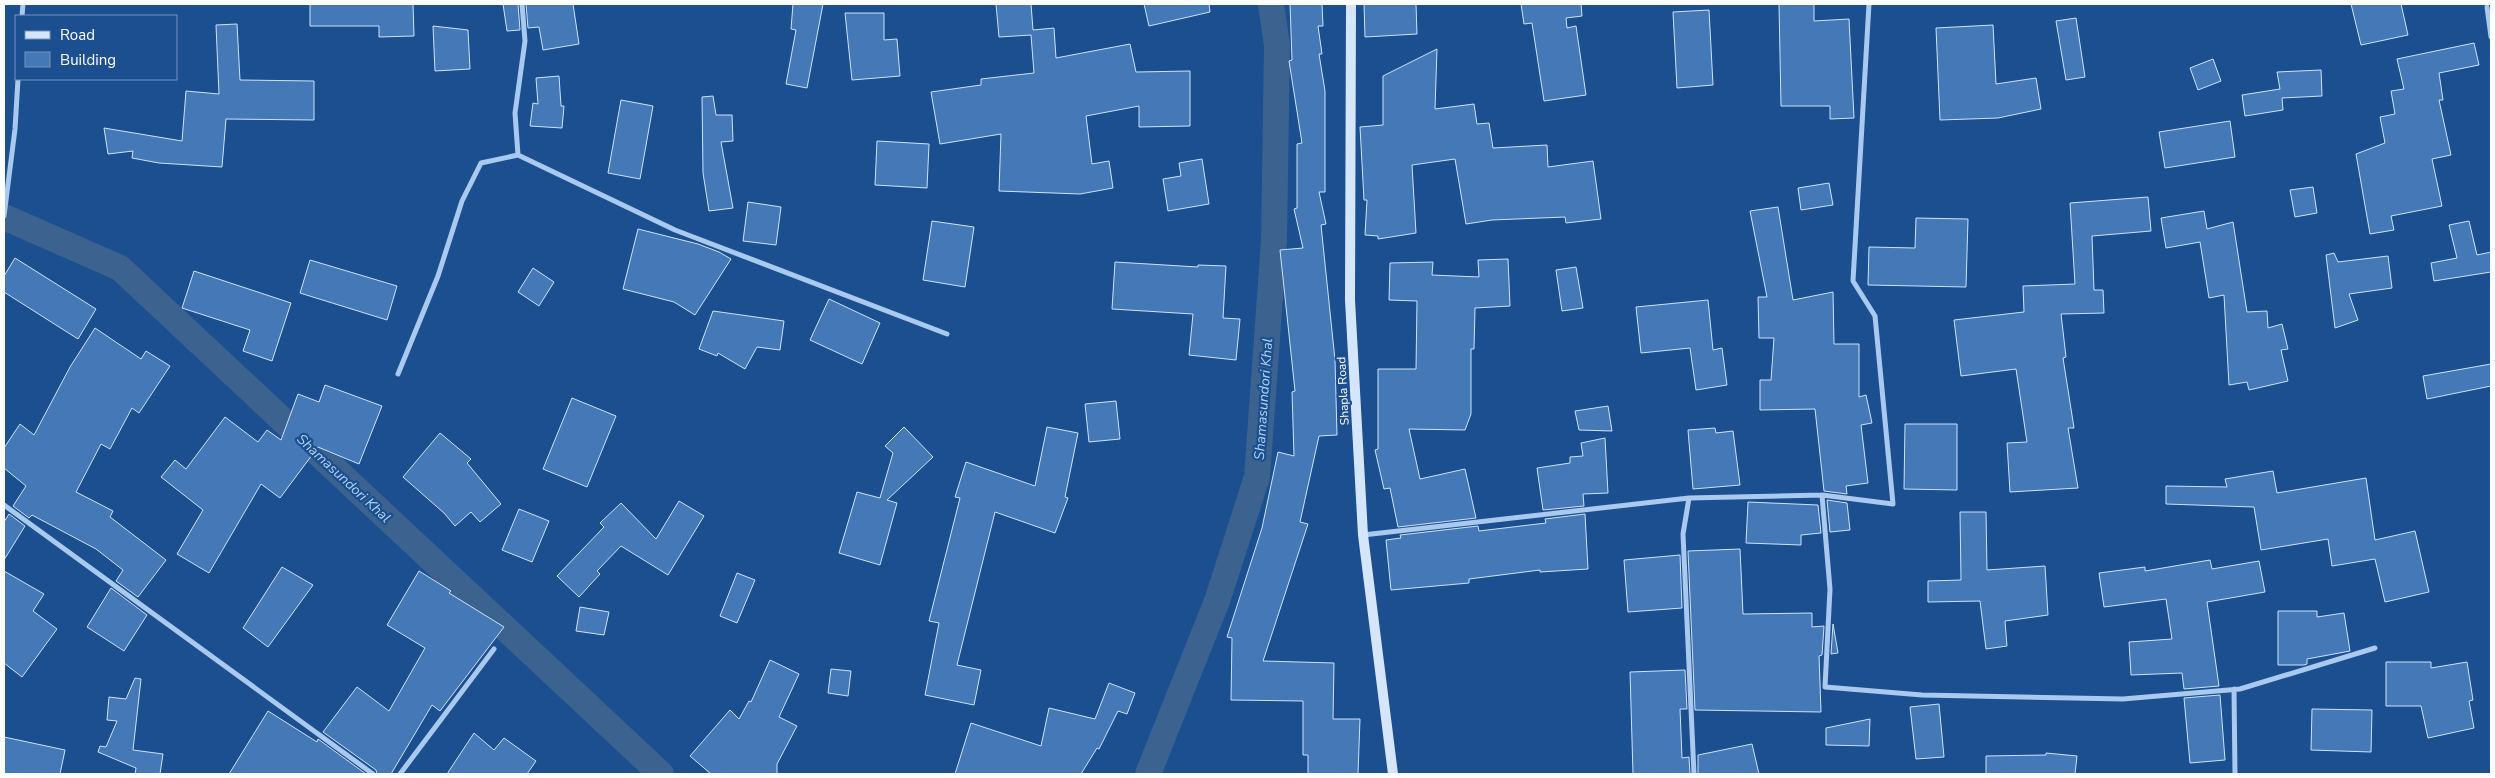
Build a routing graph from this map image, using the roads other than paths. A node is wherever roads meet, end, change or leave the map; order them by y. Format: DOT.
graph roads {
  1 [pos="522,4"];
  2 [pos="1351,4"];
  3 [pos="1869,4"];
  4 [pos="2487,7"];
  5 [pos="2491,37"];
  6 [pos="18,80"];
  7 [pos="518,155"];
  8 [pos="4,216"];
  9 [pos="947,334"];
  10 [pos="398,374"];
  11 [pos="1822,495"];
  12 [pos="1689,498"];
  13 [pos="4,506"];
  14 [pos="1363,535"];
  15 [pos="2375,648"];
  16 [pos="494,649"];
  17 [pos="2234,689"];
  18 [pos="372,774"];
  19 [pos="400,774"];
  20 [pos="1394,774"];
  21 [pos="1694,774"];
  22 [pos="2235,774"];
  1 -- 7 [label="street"];
  2 -- 14 [label="street, Shapla Road"];
  3 -- 11 [label="street"];
  4 -- 5 [label="street"];
  6 -- 8 [label="street"];
  7 -- 9 [label="street"];
  7 -- 10 [label="street"];
  11 -- 12 [label="street"];
  11 -- 17 [label="street"];
  12 -- 14 [label="street"];
  12 -- 21 [label="street"];
  13 -- 18 [label="street"];
  14 -- 20 [label="street, Shapla Road"];
  15 -- 17 [label="street"];
  16 -- 19 [label="street"];
  17 -- 22 [label="street"];
}
